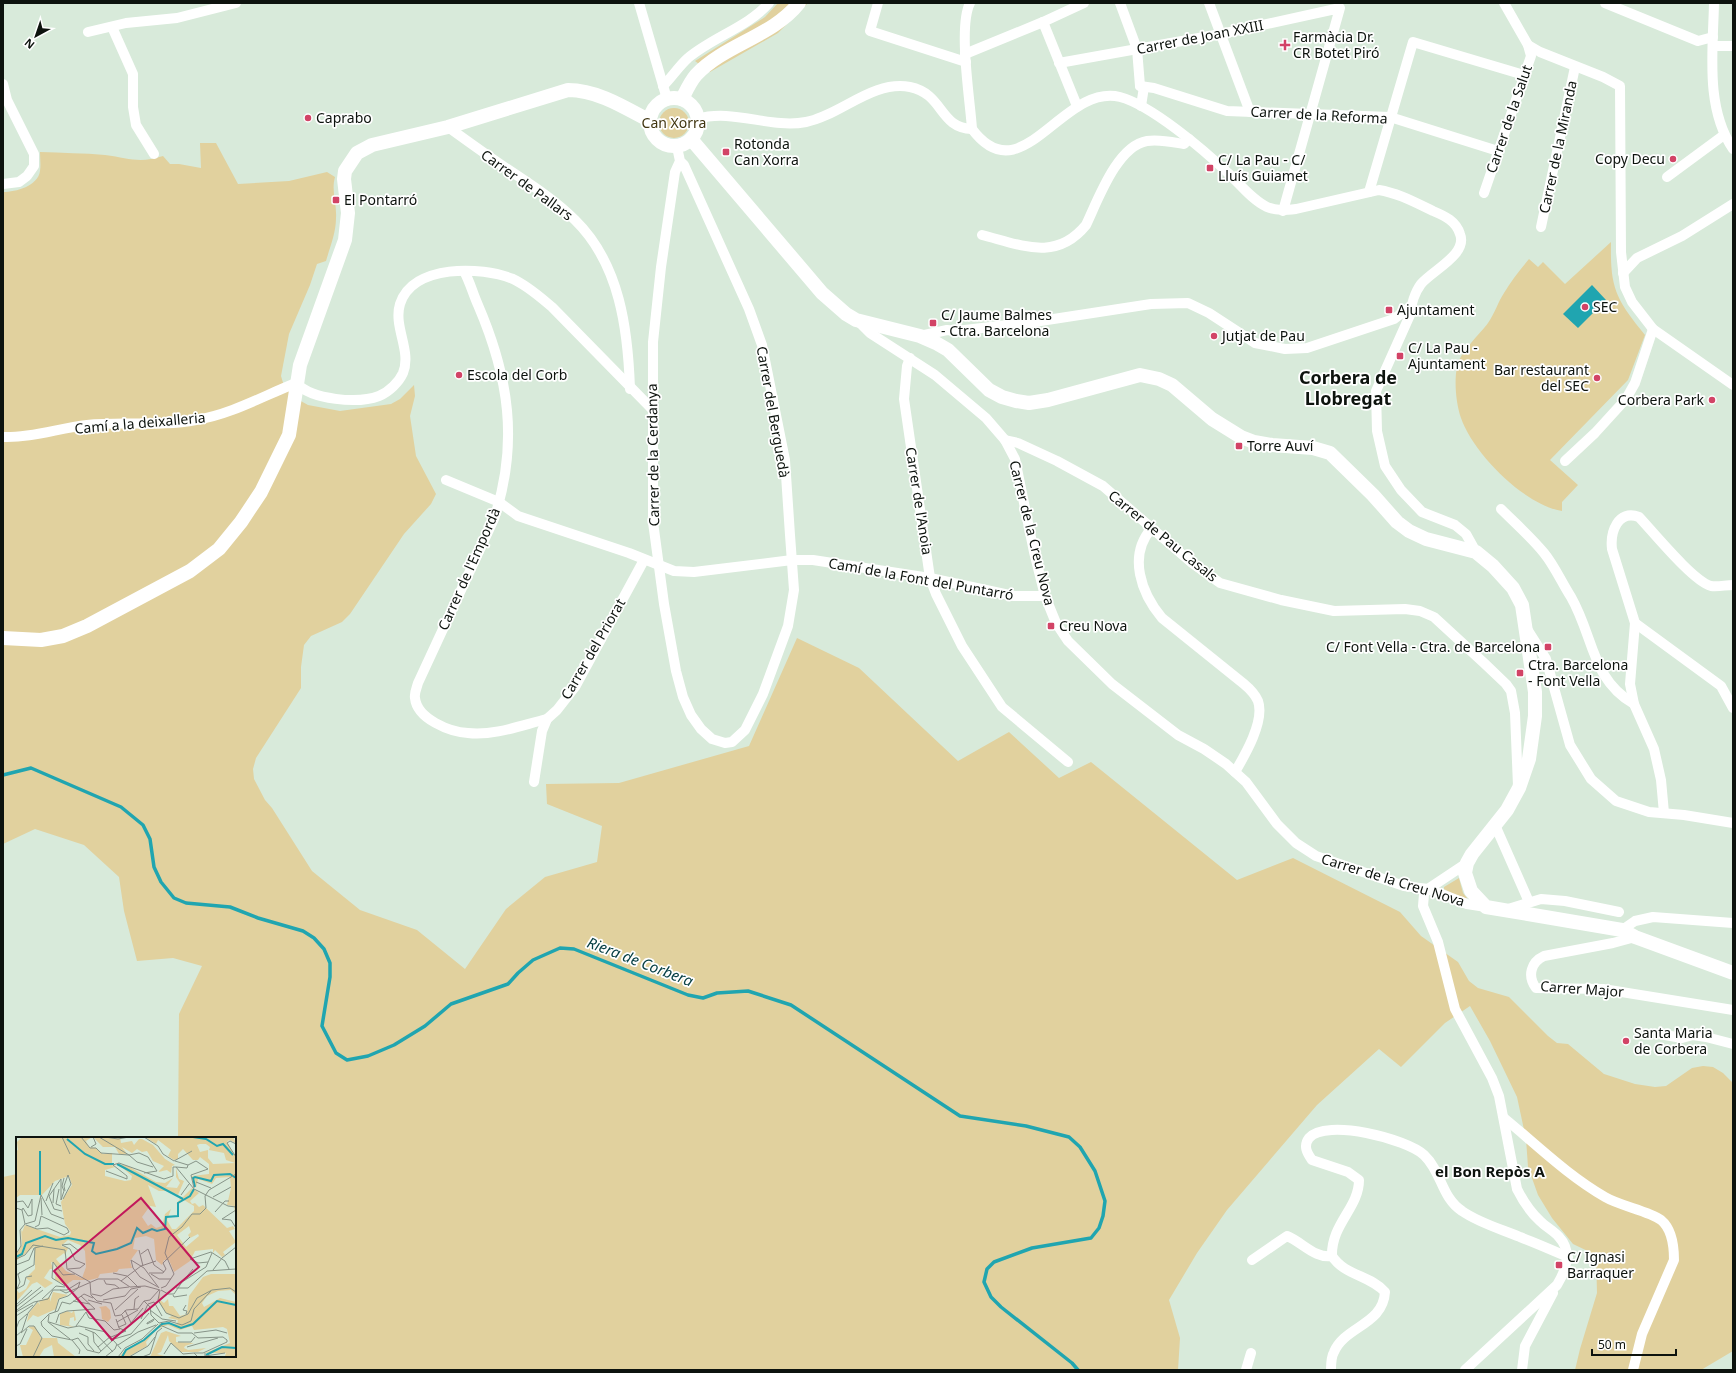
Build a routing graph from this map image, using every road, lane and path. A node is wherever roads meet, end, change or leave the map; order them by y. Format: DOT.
graph roads {
  1 [pos="236,3"];
  2 [pos="640,3"];
  3 [pos="769,3"];
  4 [pos="799,3"];
  5 [pos="878,3"];
  6 [pos="970,3"];
  7 [pos="1084,3"];
  8 [pos="1120,3"];
  9 [pos="1209,3"];
  10 [pos="1504,3"];
  11 [pos="1605,3"];
  12 [pos="1714,3"];
  13 [pos="1043,22"];
  14 [pos="112,26"];
  15 [pos="88,32"];
  16 [pos="1221,34"];
  17 [pos="1713,41"];
  18 [pos="1528,45"];
  19 [pos="1733,46"];
  20 [pos="1137,49"];
  21 [pos="965,58"];
  22 [pos="1059,63"];
  23 [pos="1575,67"];
  24 [pos="1524,75"];
  25 [pos="3,84"];
  26 [pos="1142,87"];
  27 [pos="665,92"];
  28 [pos="682,99"];
  29 [pos="1129,100"];
  30 [pos="1076,106"];
  31 [pos="1141,106"];
  32 [pos="1250,112"];
  33 [pos="1310,113"];
  34 [pos="1390,117"];
  35 [pos="697,119"];
  36 [pos="650,121"];
  37 [pos="448,127"];
  38 [pos="972,129"];
  39 [pos="1724,135"];
  40 [pos="691,139"];
  41 [pos="1189,139"];
  42 [pos="676,147"];
  43 [pos="1733,149"];
  44 [pos="1498,151"];
  45 [pos="154,154"];
  46 [pos="681,172"];
  47 [pos="1668,177"];
  48 [pos="3,184"];
  49 [pos="1369,192"];
  50 [pos="1484,193"];
  51 [pos="1733,204"];
  52 [pos="1283,211"];
  53 [pos="1540,227"];
  54 [pos="982,235"];
  55 [pos="464,271"];
  56 [pos="1623,273"];
  57 [pos="1411,306"];
  58 [pos="856,320"];
  59 [pos="1389,321"];
  60 [pos="1653,330"];
  61 [pos="956,331"];
  62 [pos="920,336"];
  63 [pos="1400,340"];
  64 [pos="948,350"];
  65 [pos="910,358"];
  66 [pos="296,383"];
  67 [pos="1733,385"];
  68 [pos="630,389"];
  69 [pos="652,409"];
  70 [pos="3,437"];
  71 [pos="1005,440"];
  72 [pos="1565,461"];
  73 [pos="446,480"];
  74 [pos="499,502"];
  75 [pos="1501,509"];
  76 [pos="1455,525"];
  77 [pos="1151,529"];
  78 [pos="1448,544"];
  79 [pos="1476,552"];
  80 [pos="644,560"];
  81 [pos="792,560"];
  82 [pos="657,566"];
  83 [pos="930,578"];
  84 [pos="1733,585"];
  85 [pos="1045,596"];
  86 [pos="1635,623"];
  87 [pos="1526,628"];
  88 [pos="3,638"];
  89 [pos="1531,662"];
  90 [pos="1547,666"];
  91 [pos="1634,704"];
  92 [pos="1733,708"];
  93 [pos="547,719"];
  94 [pos="725,743"];
  95 [pos="1068,762"];
  96 [pos="1235,772"];
  97 [pos="534,782"];
  98 [pos="1519,788"];
  99 [pos="1664,813"];
  100 [pos="1733,823"];
  101 [pos="1495,825"];
  102 [pos="1467,862"];
  103 [pos="1428,889"];
  104 [pos="1528,902"];
  105 [pos="1486,907"];
  106 [pos="1503,910"];
  107 [pos="1619,912"];
  108 [pos="1733,923"];
  109 [pos="1622,930"];
  110 [pos="1635,937"];
  111 [pos="1733,974"];
  112 [pos="1733,1010"];
  113 [pos="1664,1035"];
  114 [pos="1733,1044"];
  115 [pos="1504,1118"];
  116 [pos="1332,1256"];
  117 [pos="1568,1257"];
  118 [pos="1252,1260"];
  119 [pos="1556,1285"];
  120 [pos="1251,1353"];
  121 [pos="1246,1370"];
  122 [pos="1331,1370"];
  123 [pos="1465,1370"];
  124 [pos="1522,1370"];
  125 [pos="1633,1370"];
  1 -- 14 [label="street"];
  2 -- 27 [label="street"];
  3 -- 27 [label="street"];
  4 -- 28 [label="street"];
  5 -- 21 [label="street"];
  6 -- 21 [label="street"];
  7 -- 13 [label="street"];
  8 -- 20 [label="street"];
  9 -- 16 [label="street"];
  10 -- 18 [label="street, Carrer de la Salut"];
  11 -- 17 [label="street"];
  12 -- 17 [label="street"];
  13 -- 21 [label="street"];
  13 -- 22 [label="street"];
  14 -- 15 [label="street"];
  14 -- 45 [label="street"];
  16 -- 20 [label="street, Carrer de Joan XXIII"];
  16 -- 32 [label="street"];
  16 -- 33 [label="street, Carrer de Joan XXIII"];
  17 -- 19 [label="street"];
  17 -- 39 [label="street"];
  18 -- 23 [label="street"];
  18 -- 24 [label="street, Carrer de la Salut"];
  20 -- 22 [label="street, Carrer de Joan XXIII"];
  20 -- 26 [label="street"];
  21 -- 38 [label="street"];
  22 -- 30 [label="street"];
  23 -- 53 [label="street, Carrer de la Miranda"];
  23 -- 56 [label="street"];
  24 -- 34 [label="street"];
  24 -- 44 [label="street, Carrer de la Salut"];
  25 -- 48 [label="street"];
  26 -- 29 [label="street"];
  26 -- 31 [label="street"];
  26 -- 32 [label="street, Carrer de la Reforma"];
  27 -- 28 [label="street"];
  27 -- 36 [label="street"];
  28 -- 35 [label="street"];
  29 -- 30 [label="street"];
  29 -- 31 [label="street"];
  30 -- 38 [label="street"];
  31 -- 41 [label="street"];
  32 -- 33 [label="street, Carrer de la Reforma"];
  33 -- 34 [label="street, Carrer de la Reforma"];
  33 -- 52 [label="street"];
  34 -- 44 [label="street, Carrer de la Reforma"];
  34 -- 49 [label="street"];
  35 -- 38 [label="street"];
  35 -- 40 [label="street"];
  36 -- 37 [label="street"];
  36 -- 42 [label="street"];
  37 -- 66 [label="street"];
  37 -- 68 [label="street, Carrer de Pallars"];
  39 -- 43 [label="street"];
  39 -- 47 [label="street"];
  40 -- 42 [label="street"];
  40 -- 58 [label="street"];
  41 -- 52 [label="street"];
  41 -- 54 [label="street"];
  42 -- 46 [label="street, Carrer de la Cerdanya"];
  44 -- 50 [label="street, Carrer de la Salut"];
  46 -- 69 [label="street, Carrer de la Cerdanya"];
  46 -- 81 [label="street, Carrer del Berguedà"];
  49 -- 52 [label="street"];
  49 -- 57 [label="street"];
  51 -- 56 [label="street"];
  55 -- 66 [label="street"];
  55 -- 68 [label="street"];
  55 -- 74 [label="street, Carrer de l'Empordà"];
  56 -- 60 [label="street"];
  57 -- 59 [label="street"];
  57 -- 63 [label="street"];
  58 -- 62 [label="street"];
  58 -- 65 [label="street, Carrer de la Creu Nova"];
  59 -- 61 [label="street"];
  59 -- 63 [label="street"];
  60 -- 67 [label="street"];
  60 -- 72 [label="street"];
  61 -- 62 [label="street"];
  61 -- 64 [label="street"];
  62 -- 64 [label="street"];
  63 -- 76 [label="street"];
  64 -- 78 [label="street"];
  65 -- 71 [label="street, Carrer de la Creu Nova"];
  65 -- 83 [label="street, Carrer de l'Anoia"];
  66 -- 70 [label="street, Camí a la deixalleria"];
  66 -- 88 [label="street"];
  68 -- 69 [label="street"];
  69 -- 82 [label="street, Carrer de la Cerdanya"];
  71 -- 77 [label="street, Carrer de Pau Casals"];
  71 -- 85 [label="street, Carrer de la Creu Nova"];
  73 -- 74 [label="street, Camí de la Font del Puntarró"];
  74 -- 80 [label="street, Camí de la Font del Puntarró"];
  74 -- 93 [label="street, Carrer de l'Empordà"];
  75 -- 91 [label="street"];
  76 -- 78 [label="street"];
  76 -- 79 [label="street"];
  77 -- 96 [label="street"];
  77 -- 98 [label="street, Carrer de Pau Casals"];
  78 -- 79 [label="street"];
  79 -- 87 [label="street"];
  80 -- 82 [label="street, Camí de la Font del Puntarró"];
  80 -- 93 [label="street, Carrer del Priorat"];
  81 -- 82 [label="street, Camí de la Font del Puntarró"];
  81 -- 83 [label="street, Camí de la Font del Puntarró"];
  81 -- 94 [label="street, Carrer del Berguedà"];
  82 -- 94 [label="street, Carrer de la Cerdanya"];
  83 -- 85 [label="street, Camí de la Font del Puntarró"];
  83 -- 95 [label="street, Carrer de l'Anoia"];
  84 -- 86 [label="street"];
  85 -- 96 [label="street, Carrer de la Creu Nova"];
  86 -- 91 [label="street"];
  86 -- 92 [label="street"];
  87 -- 89 [label="street"];
  87 -- 90 [label="street"];
  89 -- 90 [label="street"];
  89 -- 98 [label="street"];
  90 -- 99 [label="street"];
  91 -- 99 [label="street"];
  93 -- 97 [label="street, Carrer del Priorat"];
  96 -- 103 [label="street, Carrer de la Creu Nova"];
  98 -- 101 [label="street"];
  99 -- 100 [label="street"];
  101 -- 102 [label="street"];
  101 -- 104 [label="street"];
  102 -- 103 [label="street"];
  102 -- 105 [label="street"];
  103 -- 105 [label="street, Carrer de la Creu Nova"];
  103 -- 115 [label="street"];
  104 -- 106 [label="street"];
  104 -- 107 [label="street"];
  105 -- 106 [label="street"];
  106 -- 109 [label="street"];
  108 -- 109 [label="street"];
  109 -- 110 [label="street"];
  110 -- 111 [label="street"];
  110 -- 112 [label="street, Carrer Major"];
  113 -- 114 [label="street"];
  115 -- 117 [label="street"];
  115 -- 125 [label="street"];
  116 -- 117 [label="street"];
  116 -- 118 [label="street"];
  116 -- 122 [label="street"];
  117 -- 119 [label="street"];
  119 -- 123 [label="street"];
  119 -- 124 [label="street"];
  120 -- 121 [label="street"];
}
